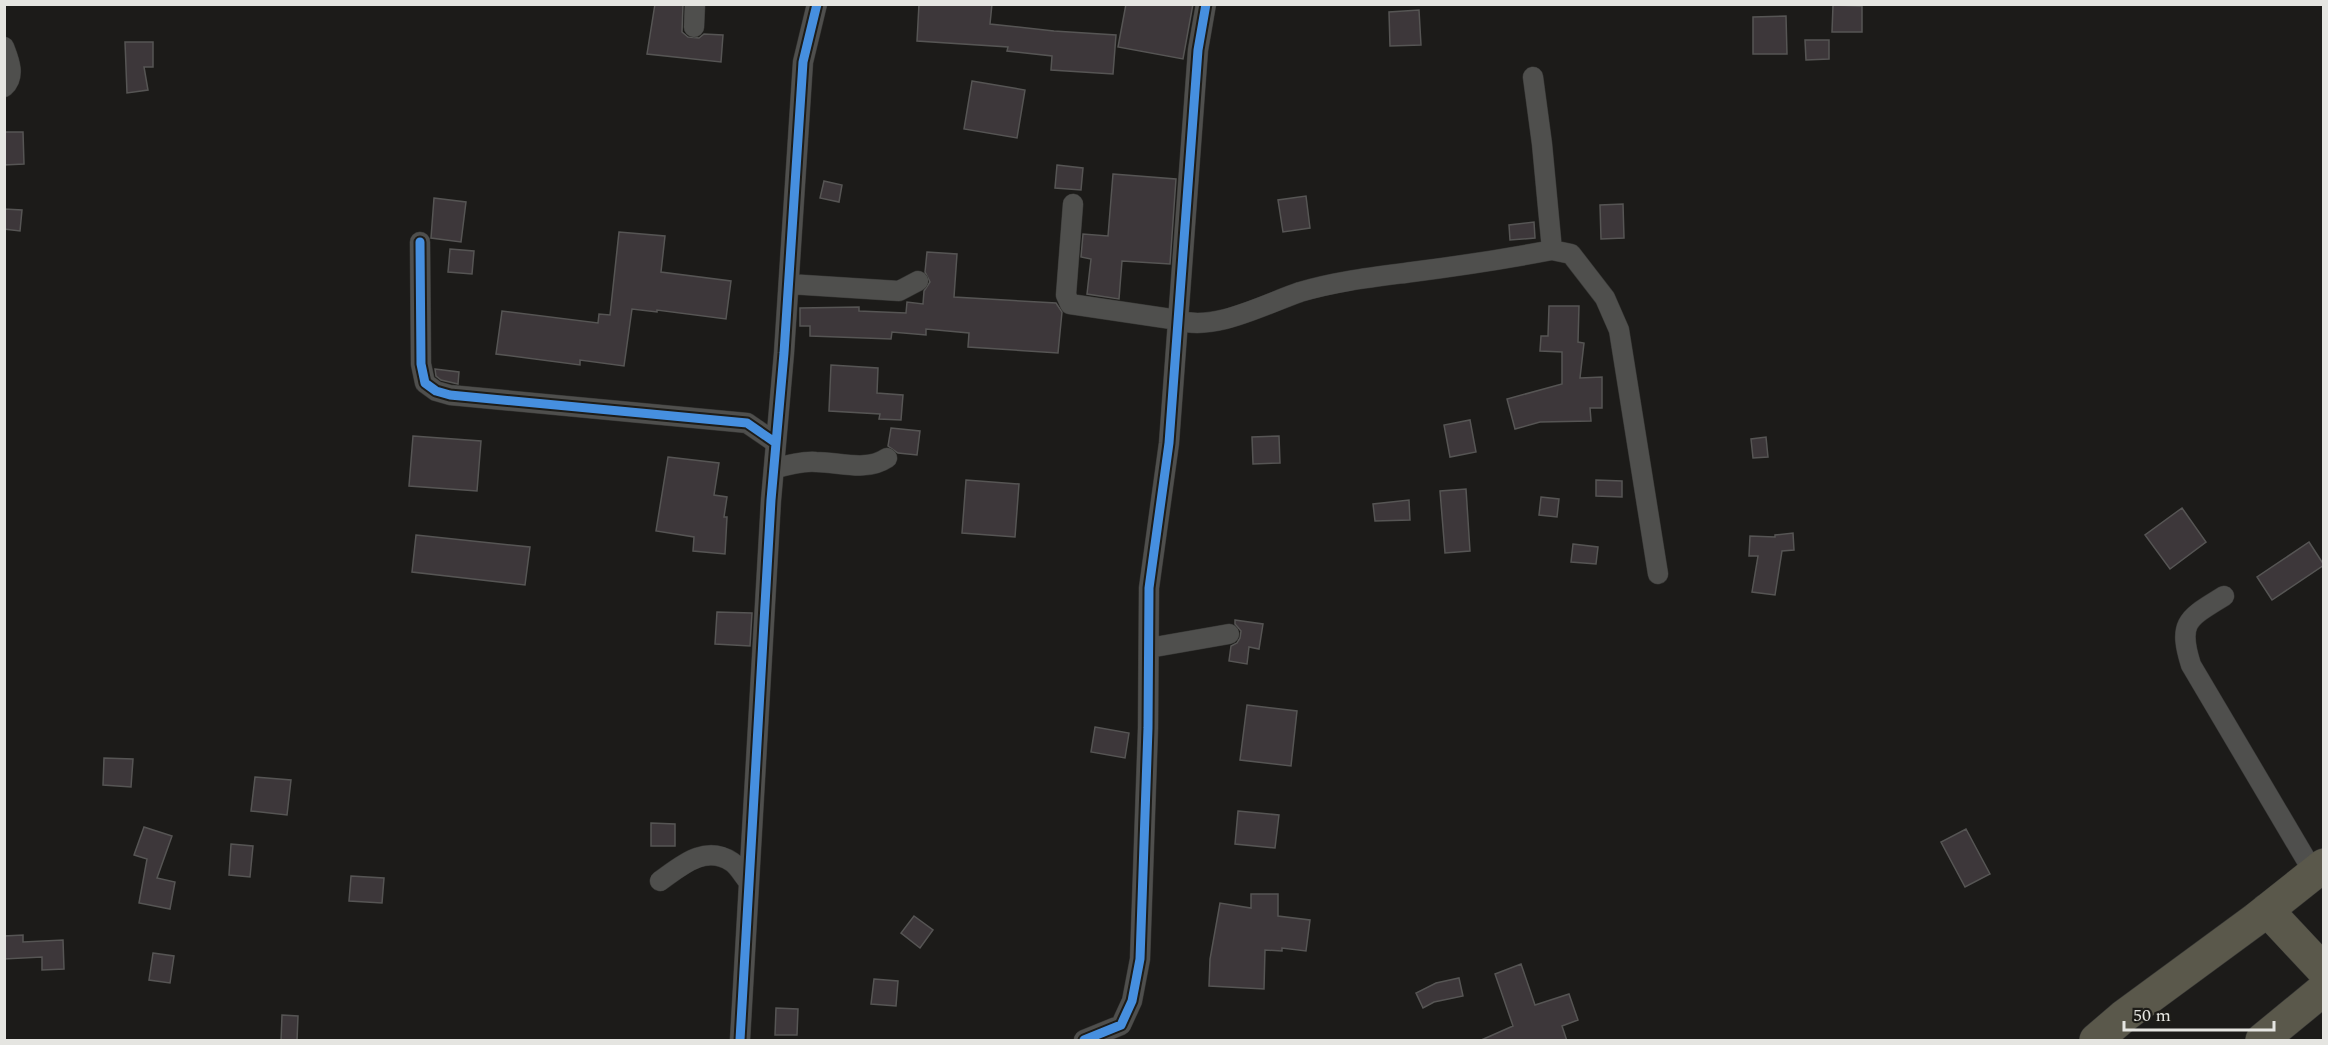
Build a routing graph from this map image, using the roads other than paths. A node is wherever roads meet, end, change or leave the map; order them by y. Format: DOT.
graph roads {
  1 [pos="695,4"];
  2 [pos="817,4"];
  3 [pos="1206,4"];
  4 [pos="694,27"];
  5 [pos="4,47"];
  6 [pos="1533,77"];
  7 [pos="4,87"];
  8 [pos="1072,204"];
  9 [pos="420,242"];
  10 [pos="1552,250"];
  11 [pos="918,281"];
  12 [pos="789,284"];
  13 [pos="1178,320"];
  14 [pos="776,443"];
  15 [pos="887,458"];
  16 [pos="774,469"];
  17 [pos="1658,574"];
  18 [pos="2224,596"];
  19 [pos="1229,634"];
  20 [pos="1149,648"];
  21 [pos="2319,869"];
  22 [pos="660,881"];
  23 [pos="748,881"];
  24 [pos="2267,910"];
  25 [pos="2324,971"];
  26 [pos="2324,989"];
  27 [pos="740,1041"];
  28 [pos="1084,1041"];
  29 [pos="2096,1041"];
  30 [pos="2262,1041"];
  1 -- 4 [label="street"];
  2 -- 12 [label="street"];
  3 -- 13 [label="street"];
  5 -- 7 [label="street"];
  6 -- 10 [label="street"];
  8 -- 13 [label="street"];
  9 -- 14 [label="street"];
  10 -- 13 [label="street"];
  10 -- 17 [label="street"];
  11 -- 12 [label="street"];
  12 -- 14 [label="street"];
  13 -- 20 [label="street"];
  14 -- 16 [label="street"];
  15 -- 16 [label="street"];
  16 -- 23 [label="street"];
  18 -- 21 [label="street"];
  19 -- 20 [label="street"];
  20 -- 28 [label="street"];
  21 -- 24 [label="highway"];
  22 -- 23 [label="street"];
  23 -- 27 [label="street"];
  24 -- 25 [label="highway"];
  24 -- 29 [label="highway"];
  26 -- 30 [label="highway"];
}
